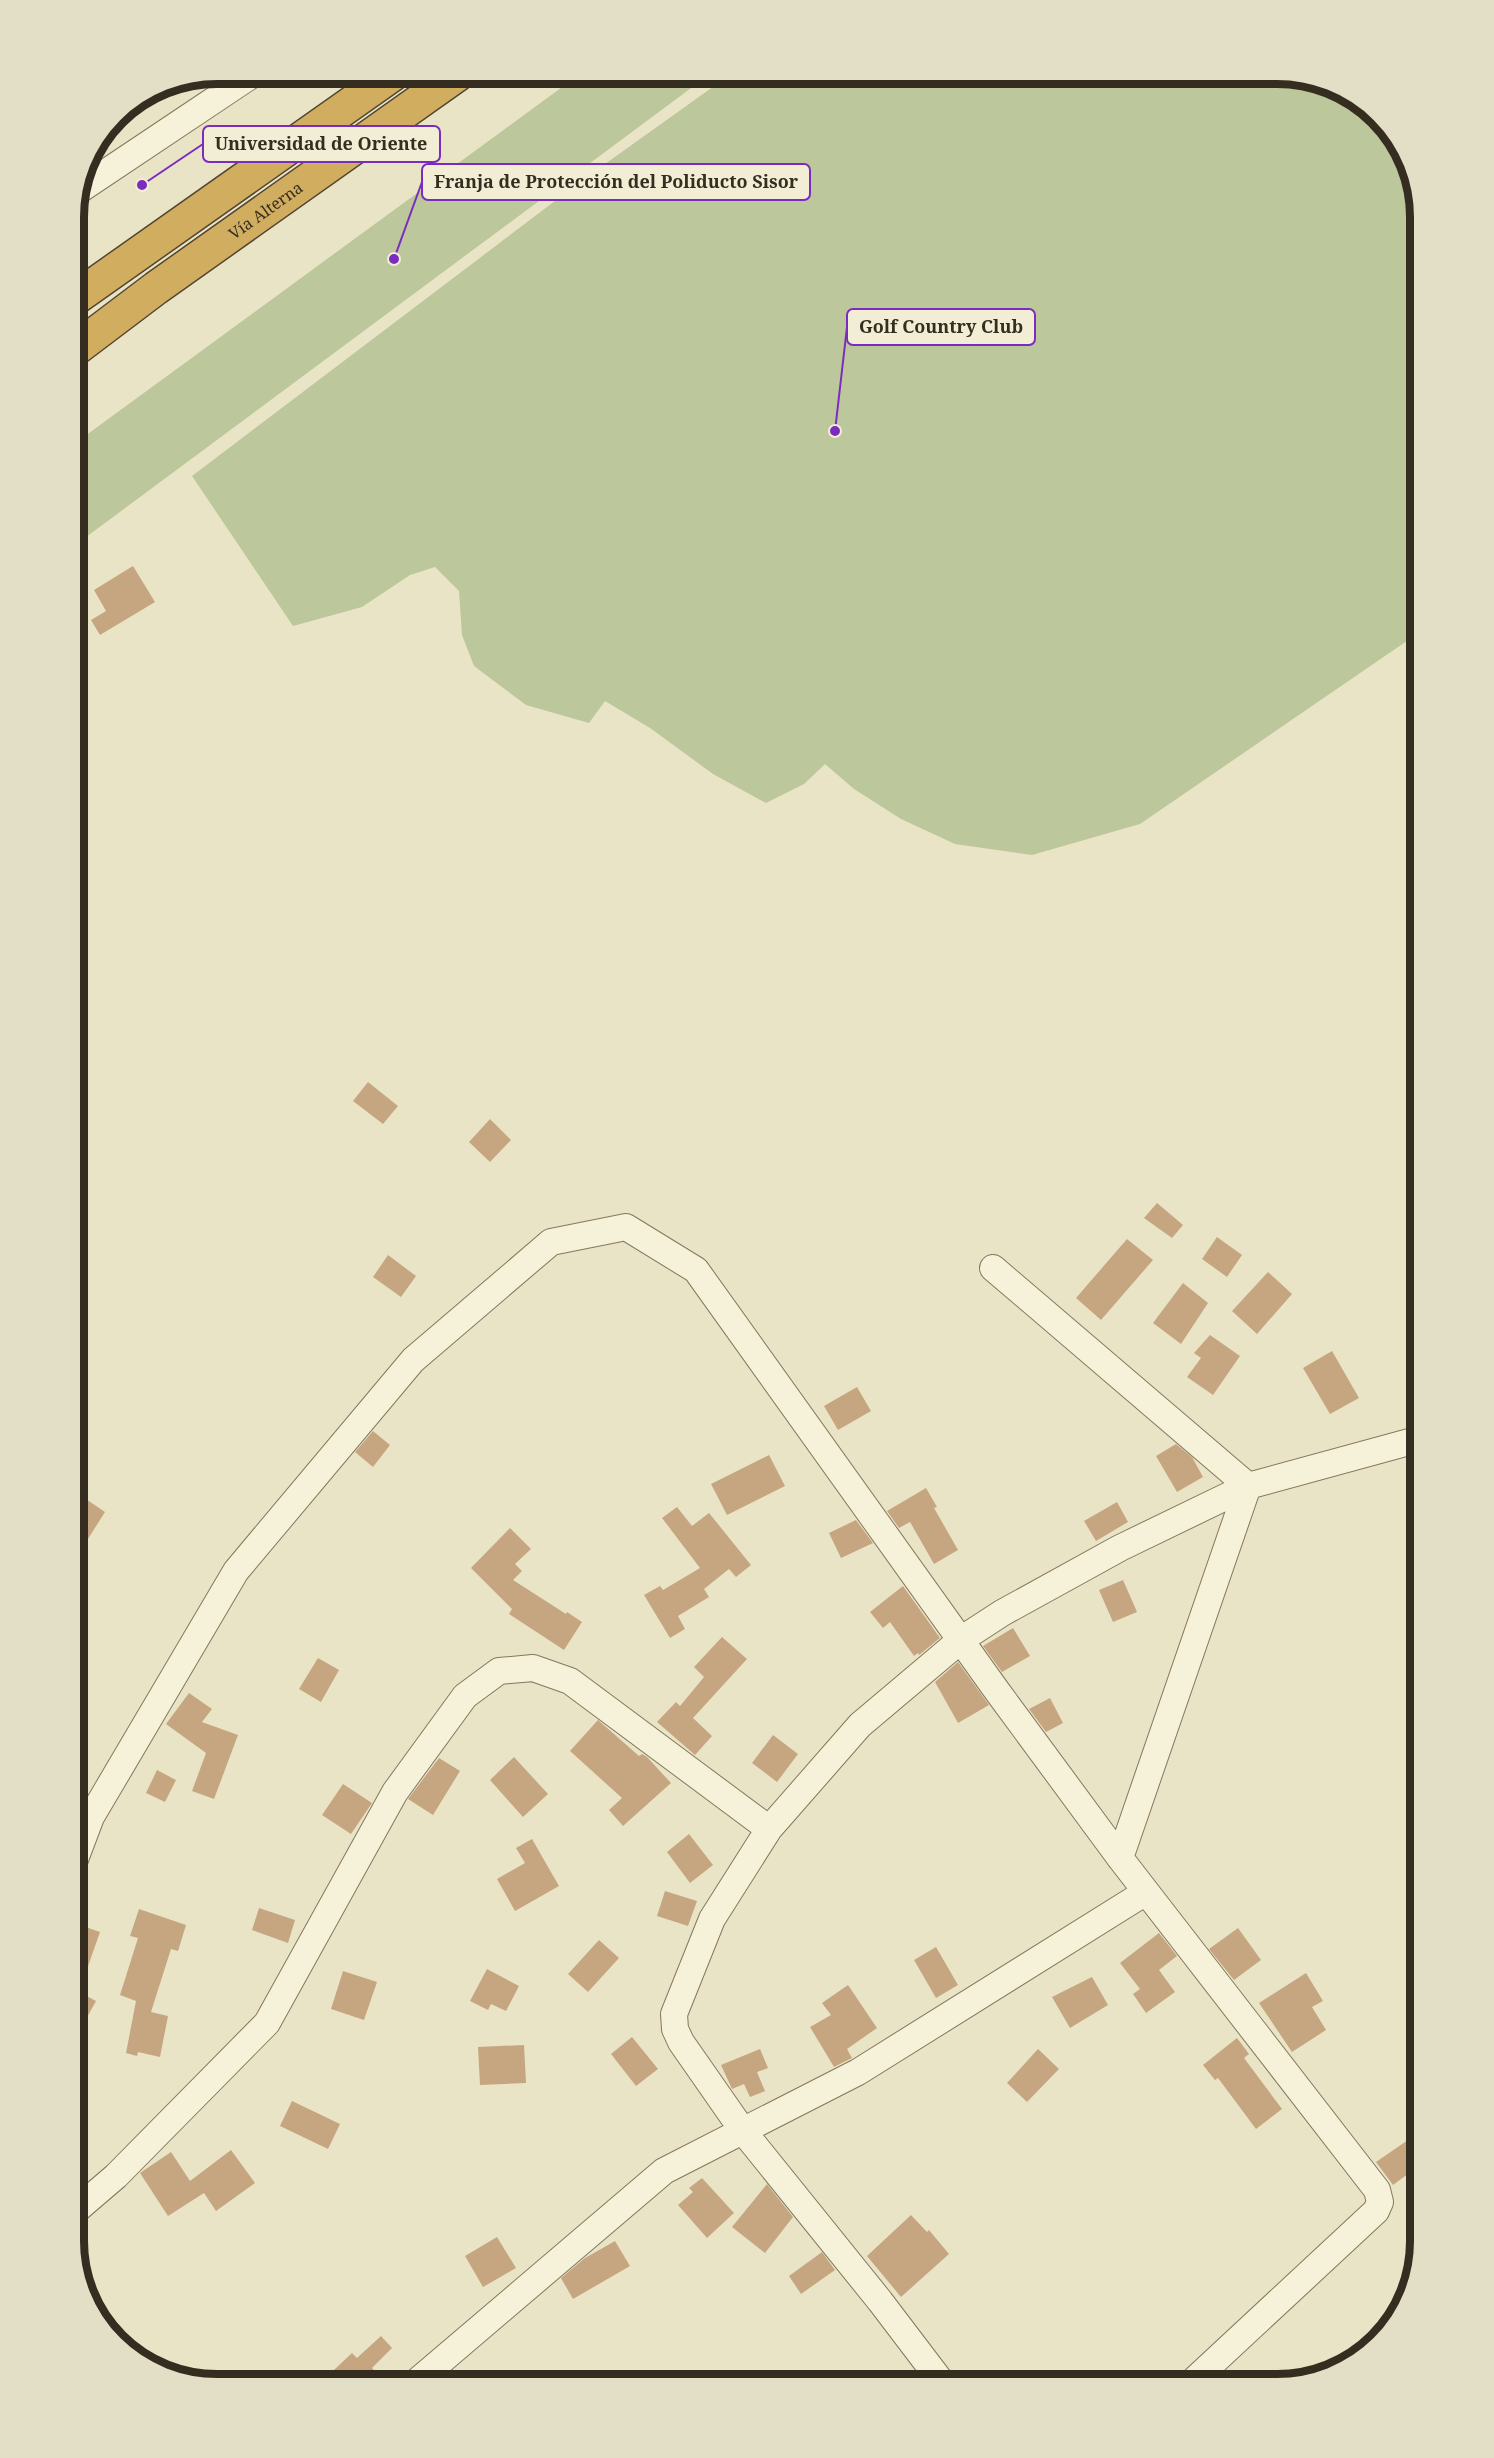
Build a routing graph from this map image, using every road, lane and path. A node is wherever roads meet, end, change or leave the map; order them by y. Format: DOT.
graph roads {
  1 [pos="238,84"];
  2 [pos="379,84"];
  3 [pos="444,84"];
  4 [pos="89,184"];
  5 [pos="84,292"];
  6 [pos="84,342"];
  7 [pos="993,1268"];
  8 [pos="1410,1442"];
  9 [pos="1248,1486"];
  10 [pos="962,1639"];
  11 [pos="84,1807"];
  12 [pos="769,1829"];
  13 [pos="1120,1858"];
  14 [pos="1146,1892"];
  15 [pos="743,2131"];
  16 [pos="84,2203"];
  17 [pos="426,2374"];
  18 [pos="935,2374"];
  19 [pos="1202,2374"];
  1 -- 4 [label="street"];
  2 -- 5 [label="highway"];
  3 -- 6 [label="highway, Vía Alterna"];
  7 -- 9 [label="street"];
  8 -- 9 [label="street"];
  9 -- 10 [label="street"];
  9 -- 13 [label="street"];
  10 -- 11 [label="street"];
  10 -- 12 [label="street"];
  10 -- 13 [label="street"];
  12 -- 15 [label="street"];
  12 -- 16 [label="street"];
  13 -- 14 [label="street"];
  14 -- 15 [label="street"];
  14 -- 19 [label="street"];
  15 -- 17 [label="street"];
  15 -- 18 [label="street"];
}
